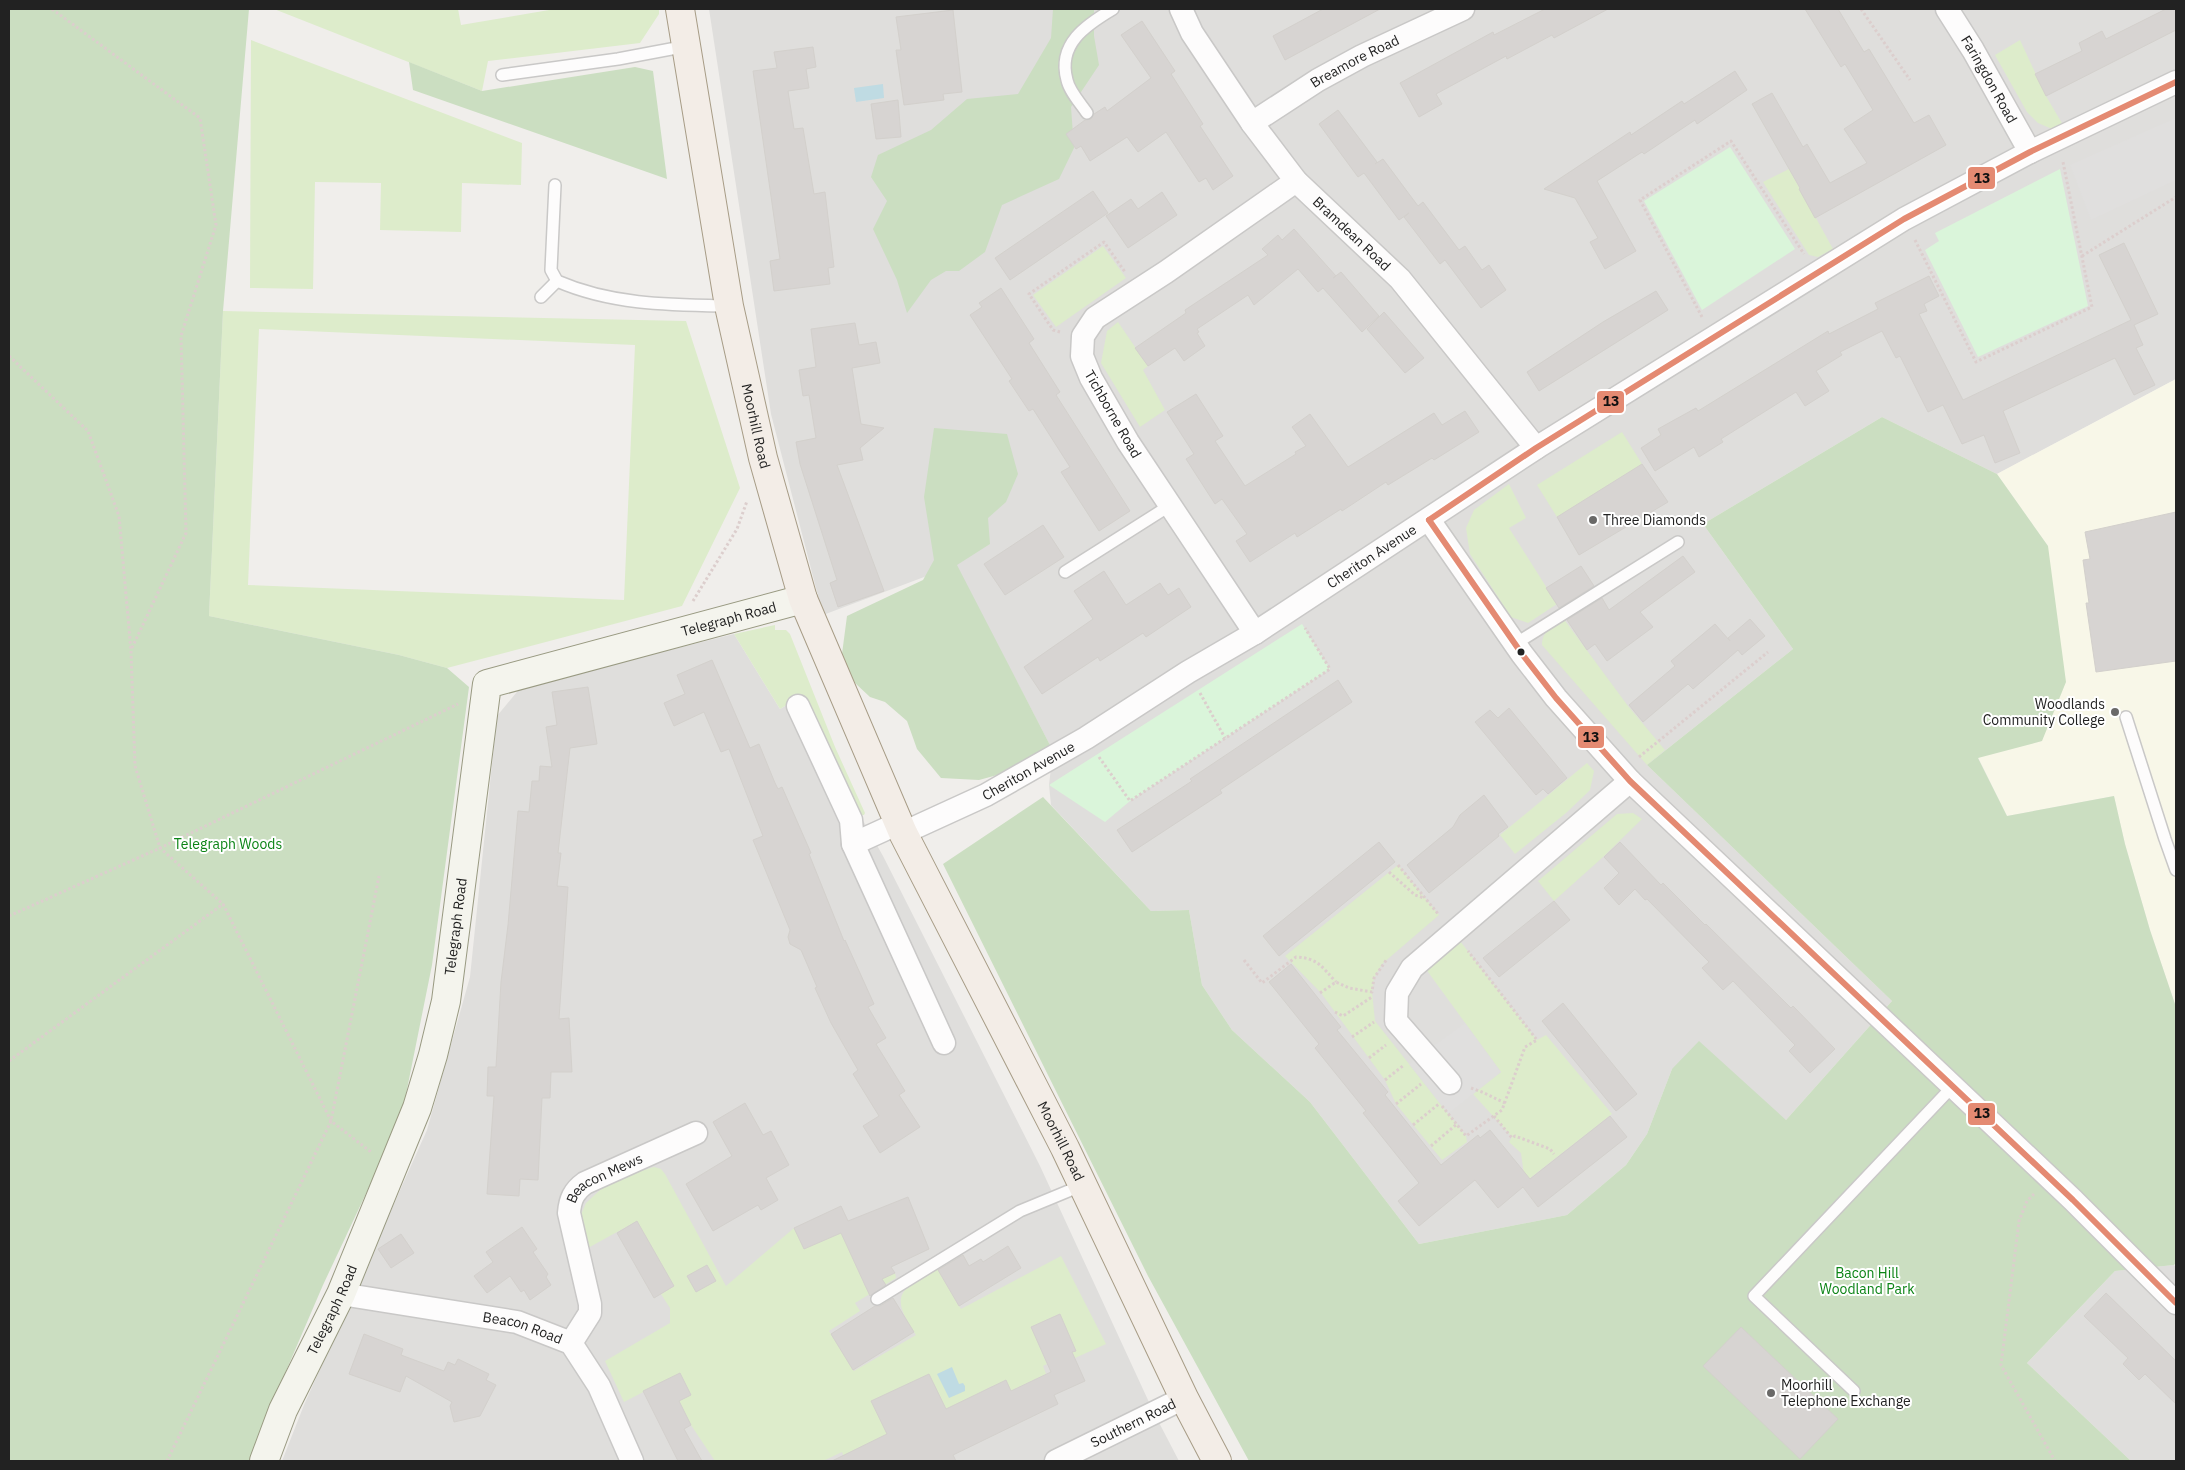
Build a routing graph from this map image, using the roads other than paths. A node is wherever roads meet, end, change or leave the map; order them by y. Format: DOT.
graph roads {
  1 [pos="680,9"];
  2 [pos="1113,9"];
  3 [pos="1181,9"];
  4 [pos="1463,9"];
  5 [pos="1947,9"];
  6 [pos="686,46"];
  7 [pos="502,75"];
  8 [pos="2176,82"];
  9 [pos="1087,113"];
  10 [pos="1252,123"];
  11 [pos="2030,152"];
  12 [pos="1296,181"];
  13 [pos="555,185"];
  14 [pos="557,281"];
  15 [pos="541,297"];
  16 [pos="729,306"];
  17 [pos="1536,448"];
  18 [pos="1169,506"];
  19 [pos="1429,520"];
  20 [pos="1678,542"];
  21 [pos="1065,572"];
  22 [pos="803,599"];
  23 [pos="1255,633"];
  24 [pos="1515,644"];
  25 [pos="798,706"];
  26 [pos="2126,717"];
  27 [pos="1626,776"];
  28 [pos="901,828"];
  29 [pos="853,844"];
  30 [pos="2176,870"];
  31 [pos="944,1043"];
  32 [pos="1953,1086"];
  33 [pos="1442,1089"];
  34 [pos="696,1133"];
  35 [pos="1083,1185"];
  36 [pos="341,1294"];
  37 [pos="876,1299"];
  38 [pos="2176,1303"];
  39 [pos="571,1343"];
  40 [pos="1854,1390"];
  41 [pos="1184,1398"];
  42 [pos="264,1461"];
  43 [pos="632,1461"];
  44 [pos="1056,1461"];
  45 [pos="1218,1461"];
  1 -- 6 [label="main road, Moorhill Road"];
  2 -- 9 [label="lane"];
  3 -- 10 [label="street, Bramdean Road"];
  4 -- 10 [label="street, Breamore Road"];
  5 -- 11 [label="street, Faringdon Road"];
  6 -- 7 [label="lane"];
  6 -- 16 [label="main road, Moorhill Road"];
  8 -- 11 [label="street, Cheriton Avenue"];
  10 -- 12 [label="street, Bramdean Road"];
  11 -- 17 [label="street, Cheriton Avenue"];
  12 -- 17 [label="street, Bramdean Road"];
  12 -- 18 [label="street, Tichborne Road"];
  13 -- 14 [label="lane"];
  14 -- 15 [label="lane"];
  14 -- 16 [label="lane"];
  16 -- 22 [label="main road, Moorhill Road"];
  17 -- 19 [label="street, Cheriton Avenue"];
  18 -- 21 [label="lane"];
  18 -- 23 [label="street, Tichborne Road"];
  19 -- 23 [label="street, Cheriton Avenue"];
  19 -- 24 [label="street"];
  20 -- 24 [label="lane"];
  22 -- 28 [label="main road, Moorhill Road"];
  22 -- 36 [label="street, Telegraph Road"];
  23 -- 28 [label="street, Cheriton Avenue"];
  24 -- 27 [label="street"];
  25 -- 29 [label="street"];
  26 -- 30 [label="lane"];
  27 -- 32 [label="street"];
  27 -- 33 [label="street"];
  28 -- 29 [label="street"];
  28 -- 35 [label="main road, Moorhill Road"];
  29 -- 31 [label="street"];
  32 -- 38 [label="street"];
  32 -- 40 [label="lane"];
  34 -- 39 [label="street, Beacon Mews"];
  35 -- 37 [label="lane"];
  35 -- 41 [label="main road, Moorhill Road"];
  36 -- 39 [label="street, Beacon Road"];
  36 -- 42 [label="street, Telegraph Road"];
  39 -- 43 [label="street, Beacon Road"];
  41 -- 44 [label="street, Southern Road"];
  41 -- 45 [label="main road, Moorhill Road"];
}
